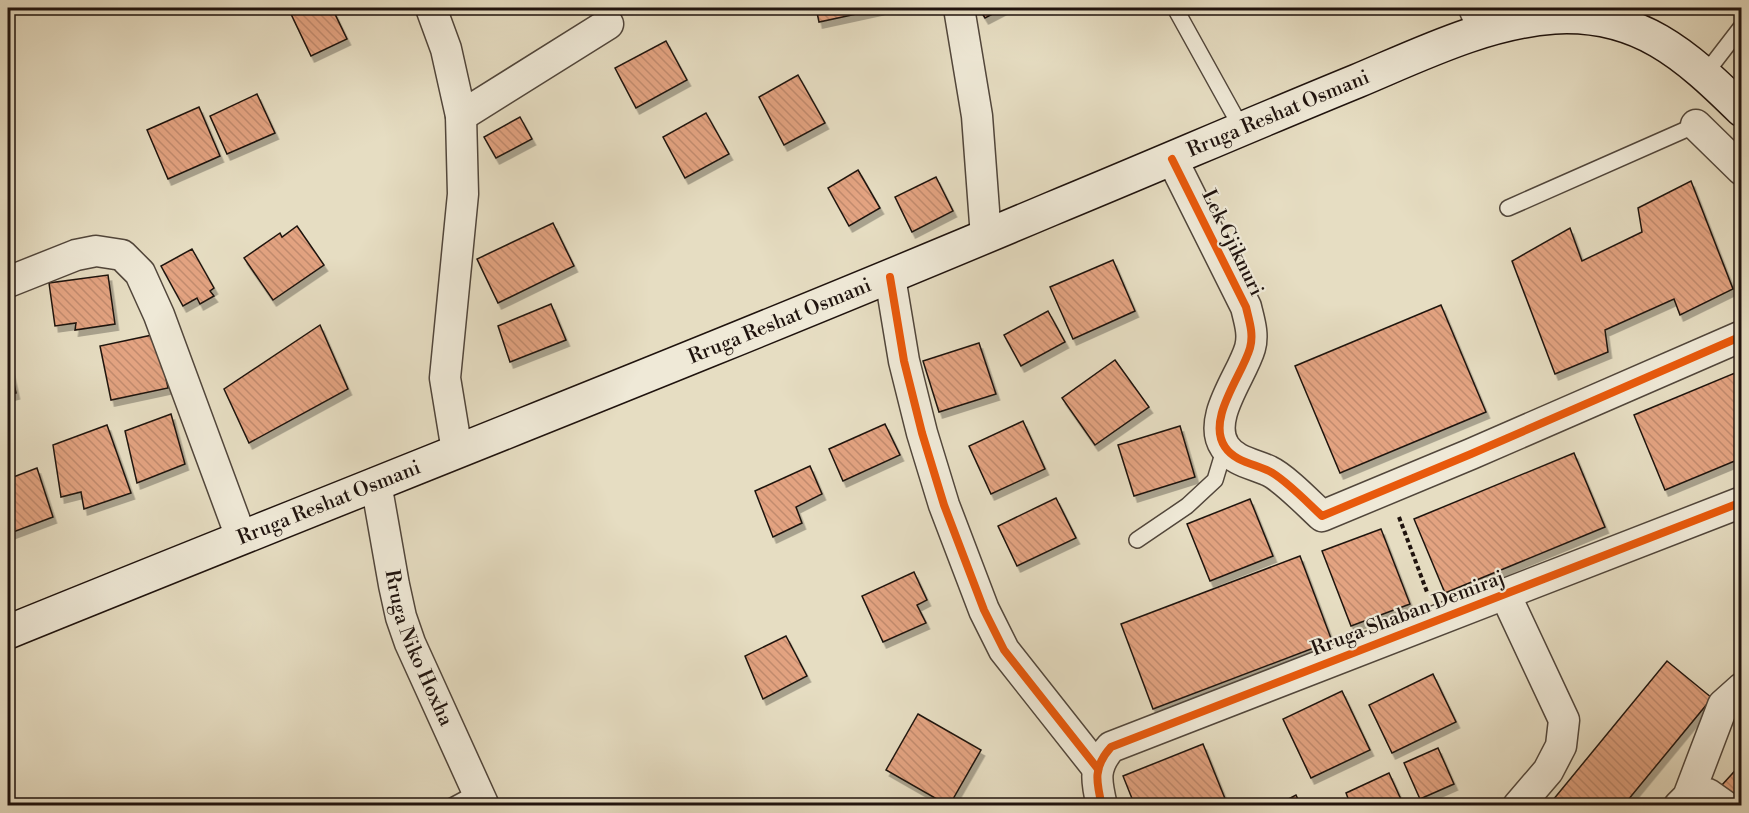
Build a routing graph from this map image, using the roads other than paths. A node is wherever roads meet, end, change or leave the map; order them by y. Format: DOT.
graph roads {
  1 [pos="431,8"];
  2 [pos="959,8"];
  3 [pos="1175,8"];
  4 [pos="1508,8"];
  5 [pos="1643,8"];
  6 [pos="1479,19"];
  7 [pos="609,24"];
  8 [pos="1742,26"];
  9 [pos="1701,71"];
  10 [pos="1742,110"];
  11 [pos="461,116"];
  12 [pos="1696,125"];
  13 [pos="1242,129"];
  14 [pos="1172,159"];
  15 [pos="1742,170"];
  16 [pos="1508,208"];
  17 [pos="986,237"];
  18 [pos="890,277"];
  19 [pos="8,282"];
  20 [pos="1742,336"];
  21 [pos="1225,447"];
  22 [pos="457,451"];
  23 [pos="376,483"];
  24 [pos="1742,502"];
  25 [pos="241,537"];
  26 [pos="1137,540"];
  27 [pos="1505,594"];
  28 [pos="8,632"];
  29 [pos="1742,688"];
  30 [pos="1098,769"];
  31 [pos="481,799"];
  32 [pos="1684,801"];
  33 [pos="452,806"];
  34 [pos="1102,806"];
  35 [pos="1518,806"];
  36 [pos="1725,806"];
  1 -- 11 [label="street"];
  2 -- 17 [label="street"];
  3 -- 13 [label="lane"];
  4 -- 6 [label="main road"];
  5 -- 9 [label="main road"];
  6 -- 9 [label="main road, Rruga Reshat Osmani"];
  6 -- 13 [label="main road, Rruga Reshat Osmani"];
  7 -- 11 [label="street"];
  8 -- 9 [label="lane"];
  9 -- 10 [label="main road, Rruga Reshat Osmani"];
  11 -- 22 [label="street"];
  12 -- 15 [label="street"];
  12 -- 16 [label="lane"];
  13 -- 14 [label="main road, Rruga Reshat Osmani"];
  14 -- 17 [label="main road, Rruga Reshat Osmani"];
  14 -- 21 [label="street, Lek Gjiknuri"];
  17 -- 18 [label="main road, Rruga Reshat Osmani"];
  18 -- 22 [label="main road, Rruga Reshat Osmani"];
  18 -- 30 [label="street"];
  19 -- 25 [label="street"];
  20 -- 21 [label="street"];
  21 -- 26 [label="lane, Lek Gjiknuri"];
  22 -- 23 [label="main road, Rruga Reshat Osmani"];
  23 -- 25 [label="main road, Rruga Reshat Osmani"];
  23 -- 31 [label="street, Rruga Niko Hoxha"];
  24 -- 27 [label="street, Rruga Shaban Demiraj"];
  25 -- 28 [label="main road, Rruga Reshat Osmani"];
  27 -- 30 [label="street, Rruga Shaban Demiraj"];
  27 -- 35 [label="street"];
  29 -- 32 [label="street"];
  30 -- 34 [label="street"];
  31 -- 33 [label="lane"];
  32 -- 36 [label="street"];
}
